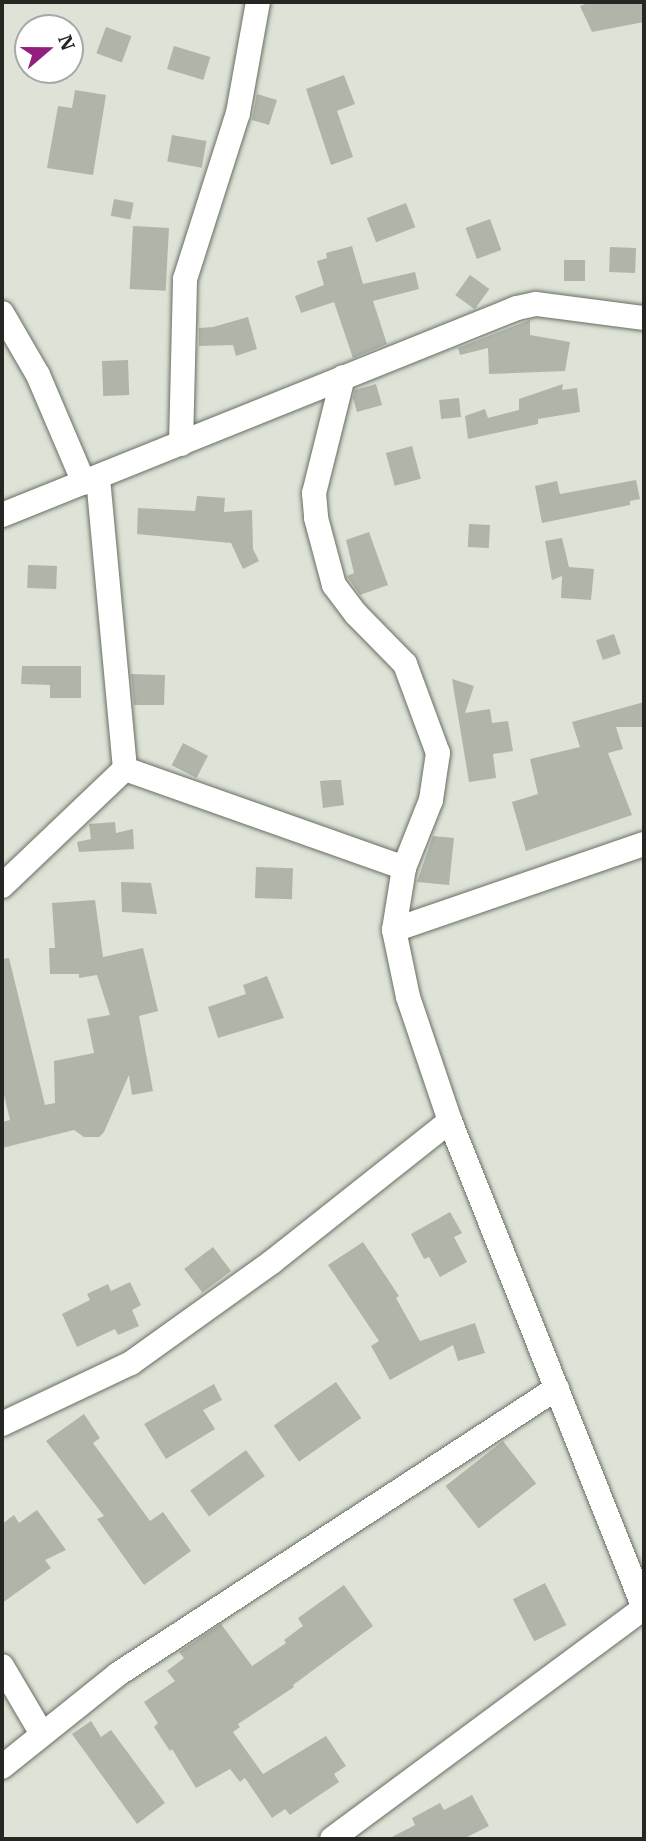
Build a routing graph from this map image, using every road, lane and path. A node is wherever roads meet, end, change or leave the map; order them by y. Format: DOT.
graph roads {
  1 [pos="258,2"];
  2 [pos="2,313"];
  3 [pos="644,318"];
  4 [pos="342,377"];
  5 [pos="181,444"];
  6 [pos="91,481"];
  7 [pos="2,514"];
  8 [pos="125,769"];
  9 [pos="644,844"];
  10 [pos="404,868"];
  11 [pos="2,886"];
  12 [pos="394,930"];
  13 [pos="450,1121"];
  14 [pos="557,1388"];
  15 [pos="2,1424"];
  16 [pos="2,1666"];
  17 [pos="42,1734"];
  18 [pos="2,1767"];
  19 [pos="332,1839"];
  1 -- 5 [label="street"];
  2 -- 6 [label="street"];
  3 -- 4 [label="street"];
  4 -- 5 [label="street"];
  4 -- 10 [label="street"];
  5 -- 6 [label="street"];
  6 -- 7 [label="street"];
  6 -- 8 [label="street"];
  8 -- 10 [label="street"];
  8 -- 11 [label="street"];
  9 -- 12 [label="street"];
  10 -- 12 [label="street"];
  12 -- 13 [label="street"];
  13 -- 14 [label="street"];
  13 -- 15 [label="street"];
  14 -- 17 [label="street"];
  14 -- 19 [label="street"];
  16 -- 17 [label="street"];
  17 -- 18 [label="street"];
}
